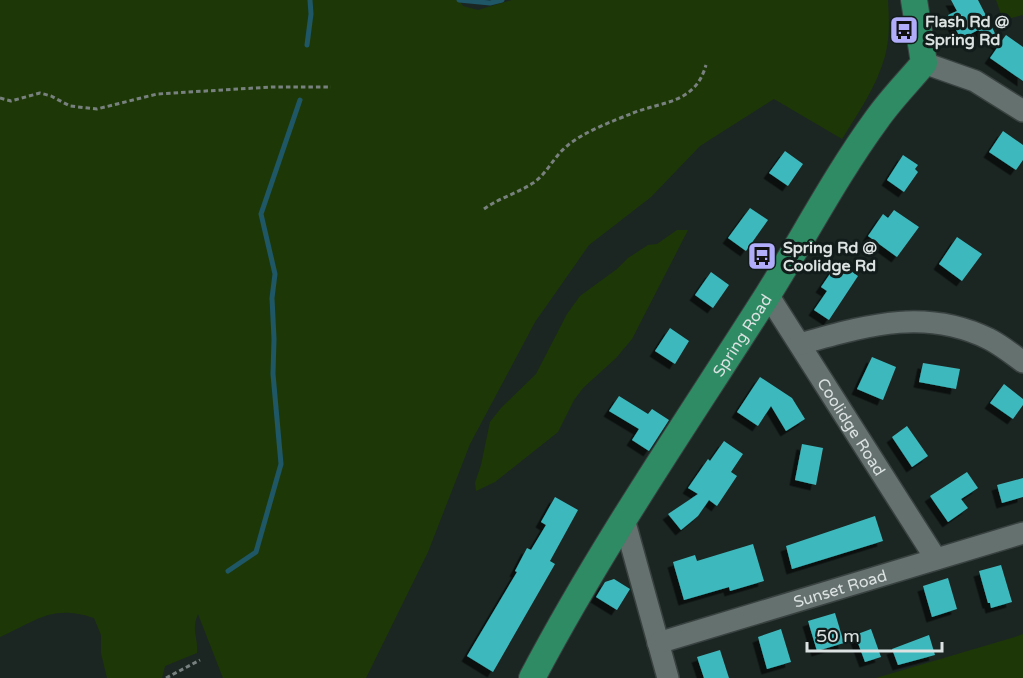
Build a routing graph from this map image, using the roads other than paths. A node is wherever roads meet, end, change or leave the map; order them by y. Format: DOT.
graph roads {
  1 [pos="914,0"];
  2 [pos="924,63"];
  3 [pos="1023,111"];
  4 [pos="768,295"];
  5 [pos="800,344"];
  6 [pos="1023,362"];
  7 [pos="624,519"];
  8 [pos="1023,533"];
  9 [pos="936,559"];
  10 [pos="658,643"];
  11 [pos="532,678"];
  12 [pos="668,678"];
  1 -- 2 [label="main road"];
  2 -- 3 [label="street"];
  2 -- 4 [label="main road, Spring Road"];
  4 -- 5 [label="street, Coolidge Road"];
  4 -- 7 [label="main road, Spring Road"];
  5 -- 6 [label="street"];
  5 -- 9 [label="street, Coolidge Road"];
  7 -- 10 [label="street"];
  7 -- 11 [label="main road, Spring Road"];
  8 -- 9 [label="street, Sunset Road"];
  9 -- 10 [label="street, Sunset Road"];
  10 -- 12 [label="street"];
}
